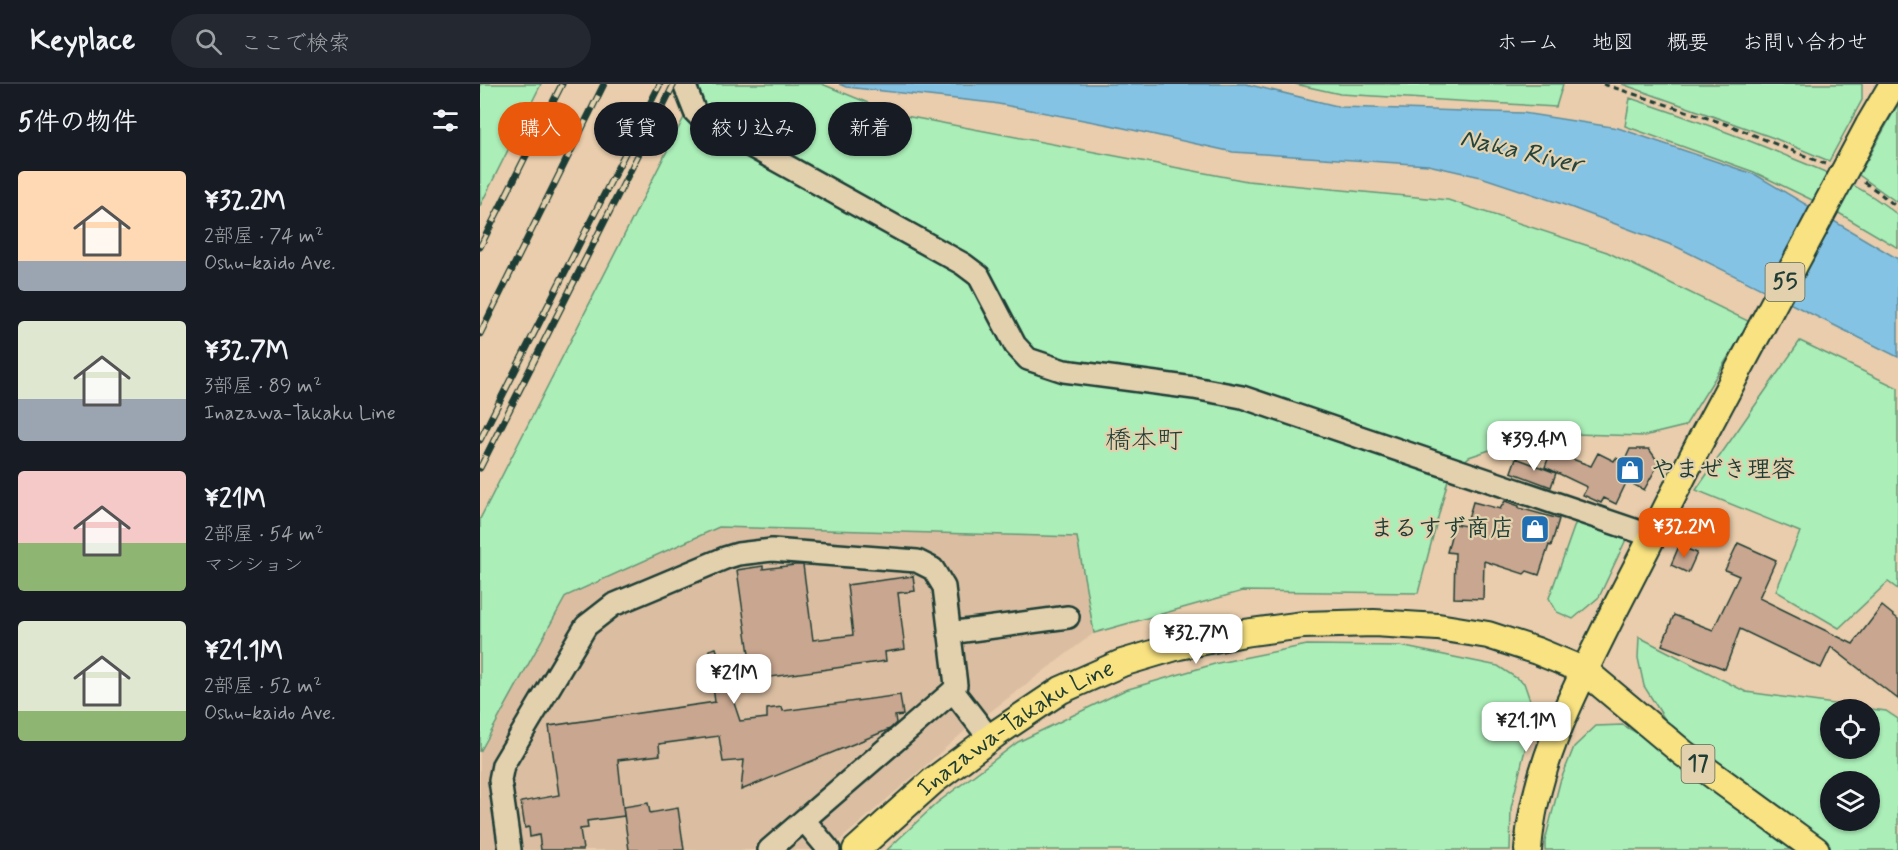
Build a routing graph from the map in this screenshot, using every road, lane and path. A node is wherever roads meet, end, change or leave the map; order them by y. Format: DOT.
graph roads {
  1 [pos="684,84"];
  2 [pos="1603,84"];
  3 [pos="1893,84"];
  4 [pos="1825,164"];
  5 [pos="1856,179"];
  6 [pos="1898,208"];
  7 [pos="1652,536"];
  8 [pos="1068,617"];
  9 [pos="950,633"];
  10 [pos="1585,671"];
  11 [pos="953,692"];
  12 [pos="990,739"];
  13 [pos="804,820"];
  14 [pos="510,850"];
  15 [pos="769,850"];
  16 [pos="830,850"];
  17 [pos="856,850"];
  18 [pos="1528,850"];
  19 [pos="1816,850"];
  1 -- 7 [label="lane"];
  2 -- 4 [label="path"];
  3 -- 7 [label="main road, 55, bridge"];
  5 -- 6 [label="path"];
  7 -- 10 [label="main road, 55"];
  8 -- 9 [label="lane"];
  9 -- 11 [label="lane"];
  9 -- 14 [label="lane"];
  10 -- 12 [label="main road, Inazawa-Takaku Line"];
  10 -- 18 [label="main road"];
  10 -- 19 [label="main road, 17"];
  11 -- 12 [label="lane"];
  11 -- 13 [label="lane"];
  12 -- 17 [label="main road, Inazawa-Takaku Line"];
  13 -- 15 [label="lane"];
  13 -- 16 [label="lane"];
}
